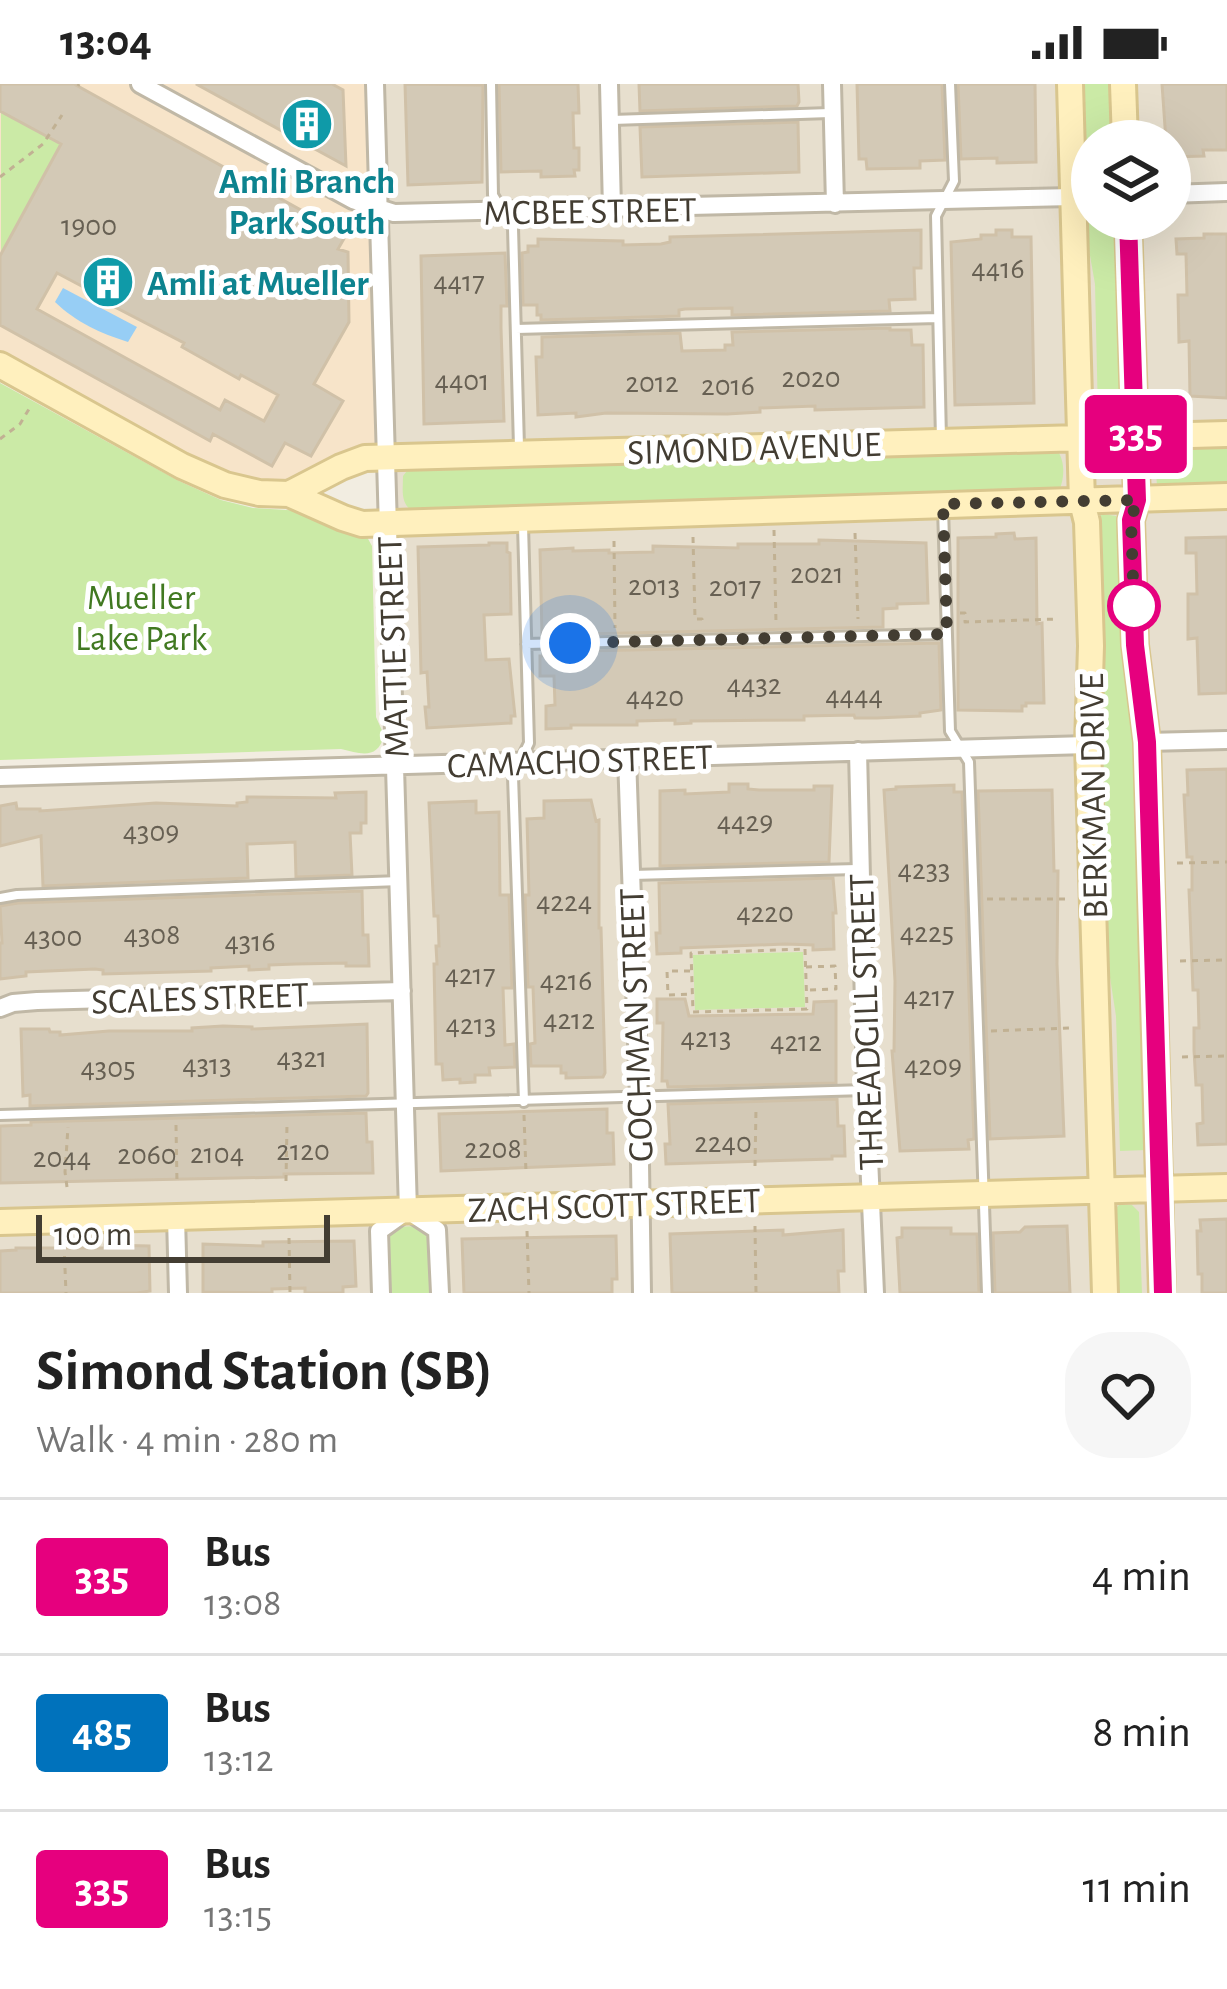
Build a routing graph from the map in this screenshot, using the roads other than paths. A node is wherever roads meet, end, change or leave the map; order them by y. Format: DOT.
graph roads {
  1 [pos="140,84"];
  2 [pos="374,84"];
  3 [pos="491,84"];
  4 [pos="609,84"];
  5 [pos="832,84"];
  6 [pos="950,84"];
  7 [pos="1070,84"];
  8 [pos="1123,84"];
  9 [pos="833,113"];
  10 [pos="610,120"];
  11 [pos="1124,120"];
  12 [pos="1071,140"];
  13 [pos="1227,192"];
  14 [pos="1191,193"];
  15 [pos="1071,197"];
  16 [pos="945,200"];
  17 [pos="835,204"];
  18 [pos="378,209"];
  19 [pos="612,209"];
  20 [pos="503,212"];
  21 [pos="1073,240"];
  22 [pos="1129,240"];
  23 [pos="938,318"];
  24 [pos="516,329"];
  25 [pos="0,365"];
  26 [pos="1227,434"];
  27 [pos="1136,437"];
  28 [pos="1080,438"];
  29 [pos="941,441"];
  30 [pos="520,454"];
  31 [pos="387,458"];
  32 [pos="290,494"];
  33 [pos="1227,496"];
  34 [pos="1137,500"];
  35 [pos="1082,502"];
  36 [pos="943,504"];
  37 [pos="522,517"];
  38 [pos="389,522"];
  39 [pos="947,634"];
  40 [pos="526,644"];
  41 [pos="1227,740"];
  42 [pos="1147,742"];
  43 [pos="1088,745"];
  44 [pos="960,749"];
  45 [pos="857,752"];
  46 [pos="627,757"];
  47 [pos="521,760"];
  48 [pos="395,764"];
  49 [pos="0,777"];
  50 [pos="861,869"];
  51 [pos="631,875"];
  52 [pos="400,881"];
  53 [pos="0,898"];
  54 [pos="401,991"];
  55 [pos="0,1008"];
  56 [pos="866,1090"];
  57 [pos="638,1099"];
  58 [pos="524,1102"];
  59 [pos="405,1105"];
  60 [pos="0,1115"];
  61 [pos="1227,1186"];
  62 [pos="1159,1190"];
  63 [pos="1102,1192"];
  64 [pos="982,1195"];
  65 [pos="871,1197"];
  66 [pos="639,1204"];
  67 [pos="408,1210"];
  68 [pos="176,1217"];
  69 [pos="0,1222"];
  70 [pos="178,1293"];
  71 [pos="381,1293"];
  72 [pos="440,1293"];
  73 [pos="641,1293"];
  74 [pos="875,1293"];
  75 [pos="987,1293"];
  76 [pos="1105,1293"];
  77 [pos="1162,1293"];
  1 -- 18 [label="street, MCBEE STREET"];
  2 -- 18 [label="street, MATTIE STREET"];
  3 -- 20 [label="lane"];
  4 -- 10 [label="street"];
  5 -- 9 [label="street"];
  6 -- 16 [label="lane"];
  7 -- 12 [label="street, BERKMAN DRIVE"];
  8 -- 11 [label="street"];
  9 -- 10 [label="lane"];
  9 -- 17 [label="street"];
  10 -- 19 [label="street"];
  13 -- 14 [label="street"];
  15 -- 16 [label="street, MCBEE STREET"];
  16 -- 17 [label="street, MCBEE STREET"];
  16 -- 23 [label="lane"];
  17 -- 19 [label="street, MCBEE STREET"];
  18 -- 20 [label="street, MCBEE STREET"];
  18 -- 31 [label="street, MATTIE STREET"];
  19 -- 20 [label="street, MCBEE STREET"];
  20 -- 24 [label="lane"];
  21 -- 28 [label="street, BERKMAN DRIVE"];
  22 -- 27 [label="street, BERKMAN DRIVE"];
  23 -- 24 [label="lane"];
  23 -- 29 [label="lane"];
  24 -- 30 [label="lane"];
  25 -- 32 [label="street, SIMOND AVENUE"];
  26 -- 27 [label="street, SIMOND AVENUE"];
  27 -- 28 [label="street, SIMOND AVENUE"];
  27 -- 34 [label="street, BERKMAN DRIVE"];
  28 -- 29 [label="street, SIMOND AVENUE"];
  28 -- 35 [label="street, BERKMAN DRIVE"];
  29 -- 30 [label="street, SIMOND AVENUE"];
  30 -- 31 [label="street, SIMOND AVENUE"];
  31 -- 32 [label="street, SIMOND AVENUE"];
  31 -- 38 [label="street, MATTIE STREET"];
  32 -- 38 [label="street, SIMOND AVENUE"];
  33 -- 34 [label="street, SIMOND AVENUE"];
  34 -- 35 [label="street, SIMOND AVENUE"];
  34 -- 42 [label="street, BERKMAN DRIVE"];
  35 -- 36 [label="street, SIMOND AVENUE"];
  35 -- 43 [label="street, BERKMAN DRIVE"];
  36 -- 37 [label="street, SIMOND AVENUE"];
  36 -- 39 [label="lane"];
  37 -- 38 [label="street, SIMOND AVENUE"];
  37 -- 40 [label="lane"];
  38 -- 48 [label="street, MATTIE STREET"];
  39 -- 40 [label="lane"];
  39 -- 44 [label="lane"];
  40 -- 47 [label="lane"];
  41 -- 42 [label="street"];
  42 -- 62 [label="street, BERKMAN DRIVE"];
  43 -- 44 [label="street, CAMACHO STREET"];
  43 -- 63 [label="street, BERKMAN DRIVE"];
  44 -- 45 [label="street, CAMACHO STREET"];
  44 -- 64 [label="lane"];
  45 -- 46 [label="street, CAMACHO STREET"];
  45 -- 50 [label="street, THREADGILL STREET"];
  46 -- 47 [label="street, CAMACHO STREET"];
  46 -- 51 [label="street, GOCHMAN STREET"];
  47 -- 48 [label="street, CAMACHO STREET"];
  47 -- 58 [label="lane"];
  48 -- 49 [label="street, CAMACHO STREET"];
  48 -- 52 [label="street, MATTIE STREET"];
  50 -- 51 [label="lane"];
  50 -- 56 [label="street, THREADGILL STREET"];
  51 -- 57 [label="street, GOCHMAN STREET"];
  52 -- 53 [label="lane"];
  52 -- 54 [label="street, MATTIE STREET"];
  54 -- 55 [label="street, SCALES STREET"];
  54 -- 59 [label="street, MATTIE STREET"];
  56 -- 57 [label="lane"];
  56 -- 65 [label="street, THREADGILL STREET"];
  57 -- 58 [label="lane"];
  57 -- 66 [label="street, GOCHMAN STREET"];
  58 -- 59 [label="lane"];
  59 -- 60 [label="lane"];
  59 -- 67 [label="street, MATTIE STREET"];
  61 -- 62 [label="street, ZACH SCOTT STREET"];
  62 -- 63 [label="street, ZACH SCOTT STREET"];
  62 -- 77 [label="street, BERKMAN DRIVE"];
  63 -- 64 [label="street, ZACH SCOTT STREET"];
  63 -- 76 [label="street, BERKMAN DRIVE"];
  64 -- 65 [label="street, ZACH SCOTT STREET"];
  64 -- 75 [label="lane"];
  65 -- 66 [label="street, ZACH SCOTT STREET"];
  65 -- 74 [label="street, THREADGILL STREET"];
  66 -- 67 [label="street, ZACH SCOTT STREET"];
  66 -- 73 [label="street, GOCHMAN STREET"];
  67 -- 68 [label="street, ZACH SCOTT STREET"];
  67 -- 71 [label="street"];
  67 -- 72 [label="street"];
  68 -- 69 [label="street, ZACH SCOTT STREET"];
  68 -- 70 [label="street"];
}
